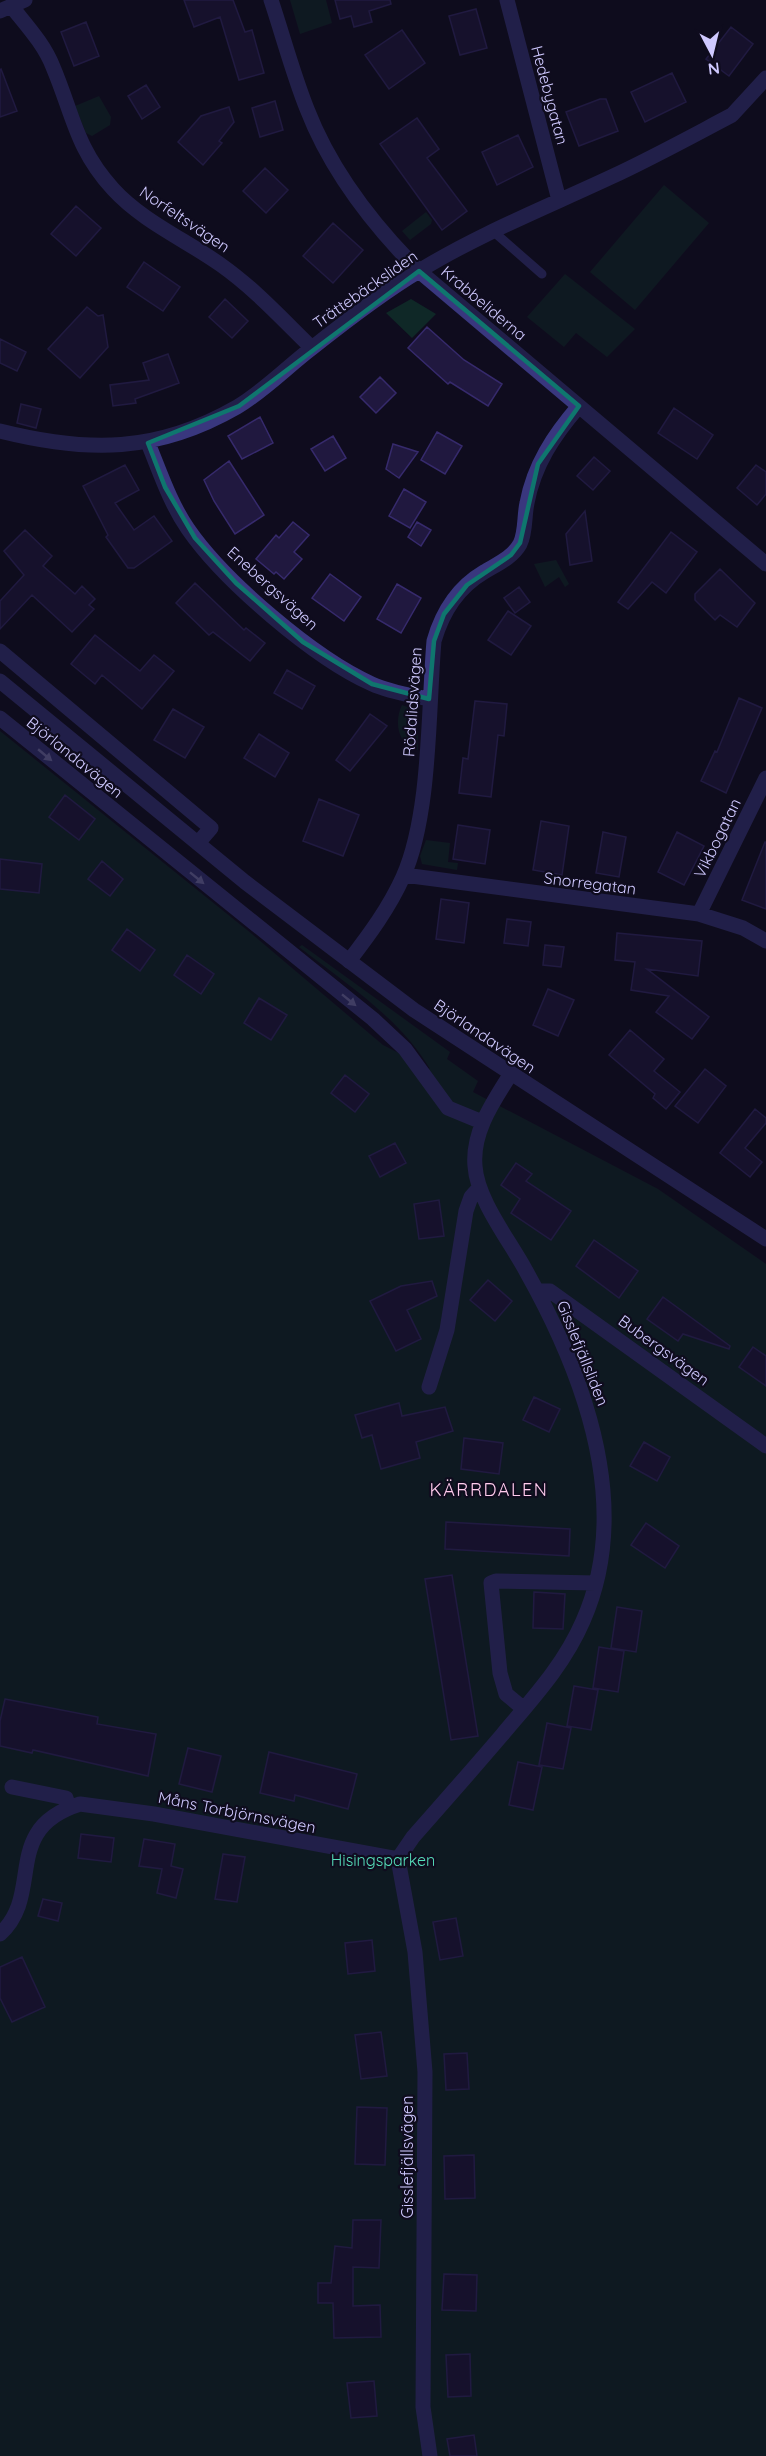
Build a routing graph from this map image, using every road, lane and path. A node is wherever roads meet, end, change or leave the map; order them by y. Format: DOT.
graph roads {
  1 [pos="271,0"];
  2 [pos="507,0"];
  3 [pos="12,6"];
  4 [pos="766,78"];
  5 [pos="559,200"];
  6 [pos="494,232"];
  7 [pos="418,271"];
  8 [pos="542,274"];
  9 [pos="312,348"];
  10 [pos="579,406"];
  11 [pos="0,431"];
  12 [pos="148,443"];
  13 [pos="766,564"];
  14 [pos="0,651"];
  15 [pos="0,681"];
  16 [pos="429,699"];
  17 [pos="0,718"];
  18 [pos="766,778"];
  19 [pos="198,843"];
  20 [pos="404,875"];
  21 [pos="699,914"];
  22 [pos="766,941"];
  23 [pos="349,962"];
  24 [pos="510,1075"];
  25 [pos="482,1122"];
  26 [pos="479,1188"];
  27 [pos="766,1239"];
  28 [pos="538,1291"];
  29 [pos="429,1387"];
  30 [pos="766,1446"];
  31 [pos="596,1583"];
  32 [pos="524,1709"];
  33 [pos="12,1787"];
  34 [pos="69,1807"];
  35 [pos="398,1859"];
  36 [pos="0,1934"];
  37 [pos="430,2456"];
  1 -- 7 [label="street, Krabbeliderna"];
  2 -- 5 [label="street, Hedebygatan"];
  3 -- 9 [label="street, Norfeltsvägen"];
  4 -- 5 [label="street, Trättebäcksliden"];
  5 -- 6 [label="street, Trättebäcksliden"];
  6 -- 7 [label="street, Trättebäcksliden"];
  6 -- 8 [label="lane"];
  7 -- 9 [label="street, Trättebäcksliden"];
  7 -- 10 [label="street, Krabbeliderna"];
  9 -- 12 [label="street, Trättebäcksliden"];
  10 -- 13 [label="street, Krabbeliderna"];
  10 -- 16 [label="street, Rödalidsvägen"];
  11 -- 12 [label="street, Trättebäcksliden"];
  12 -- 16 [label="street, Enebergsvägen"];
  14 -- 19 [label="street, Björlandavägen"];
  15 -- 19 [label="street, Björlandavägen"];
  16 -- 20 [label="street, Rödalidsvägen"];
  17 -- 25 [label="street, Björlandavägen, one-way"];
  18 -- 21 [label="street, Vikbogatan"];
  19 -- 23 [label="street, Björlandavägen"];
  20 -- 21 [label="street, Snorregatan"];
  20 -- 23 [label="street, Rödalidsvägen"];
  21 -- 22 [label="street, Snorregatan"];
  23 -- 24 [label="street, Björlandavägen"];
  24 -- 25 [label="street, Gisslefjällsliden"];
  24 -- 27 [label="street, Björlandavägen"];
  25 -- 26 [label="street, Gisslefjällsliden"];
  26 -- 28 [label="street, Gisslefjällsliden"];
  26 -- 29 [label="street"];
  28 -- 30 [label="street, Bubergsvägen"];
  28 -- 31 [label="street, Gisslefjällsliden"];
  31 -- 32 [label="street, Gisslefjällsliden"];
  31 -- 32 [label="street"];
  32 -- 35 [label="street, Gisslefjällsliden"];
  33 -- 34 [label="street"];
  34 -- 35 [label="street, Måns Torbjörnsvägen"];
  34 -- 36 [label="street, Måns Torbjörnsvägen"];
  35 -- 37 [label="street, Gisslefjällsvägen"];
}
